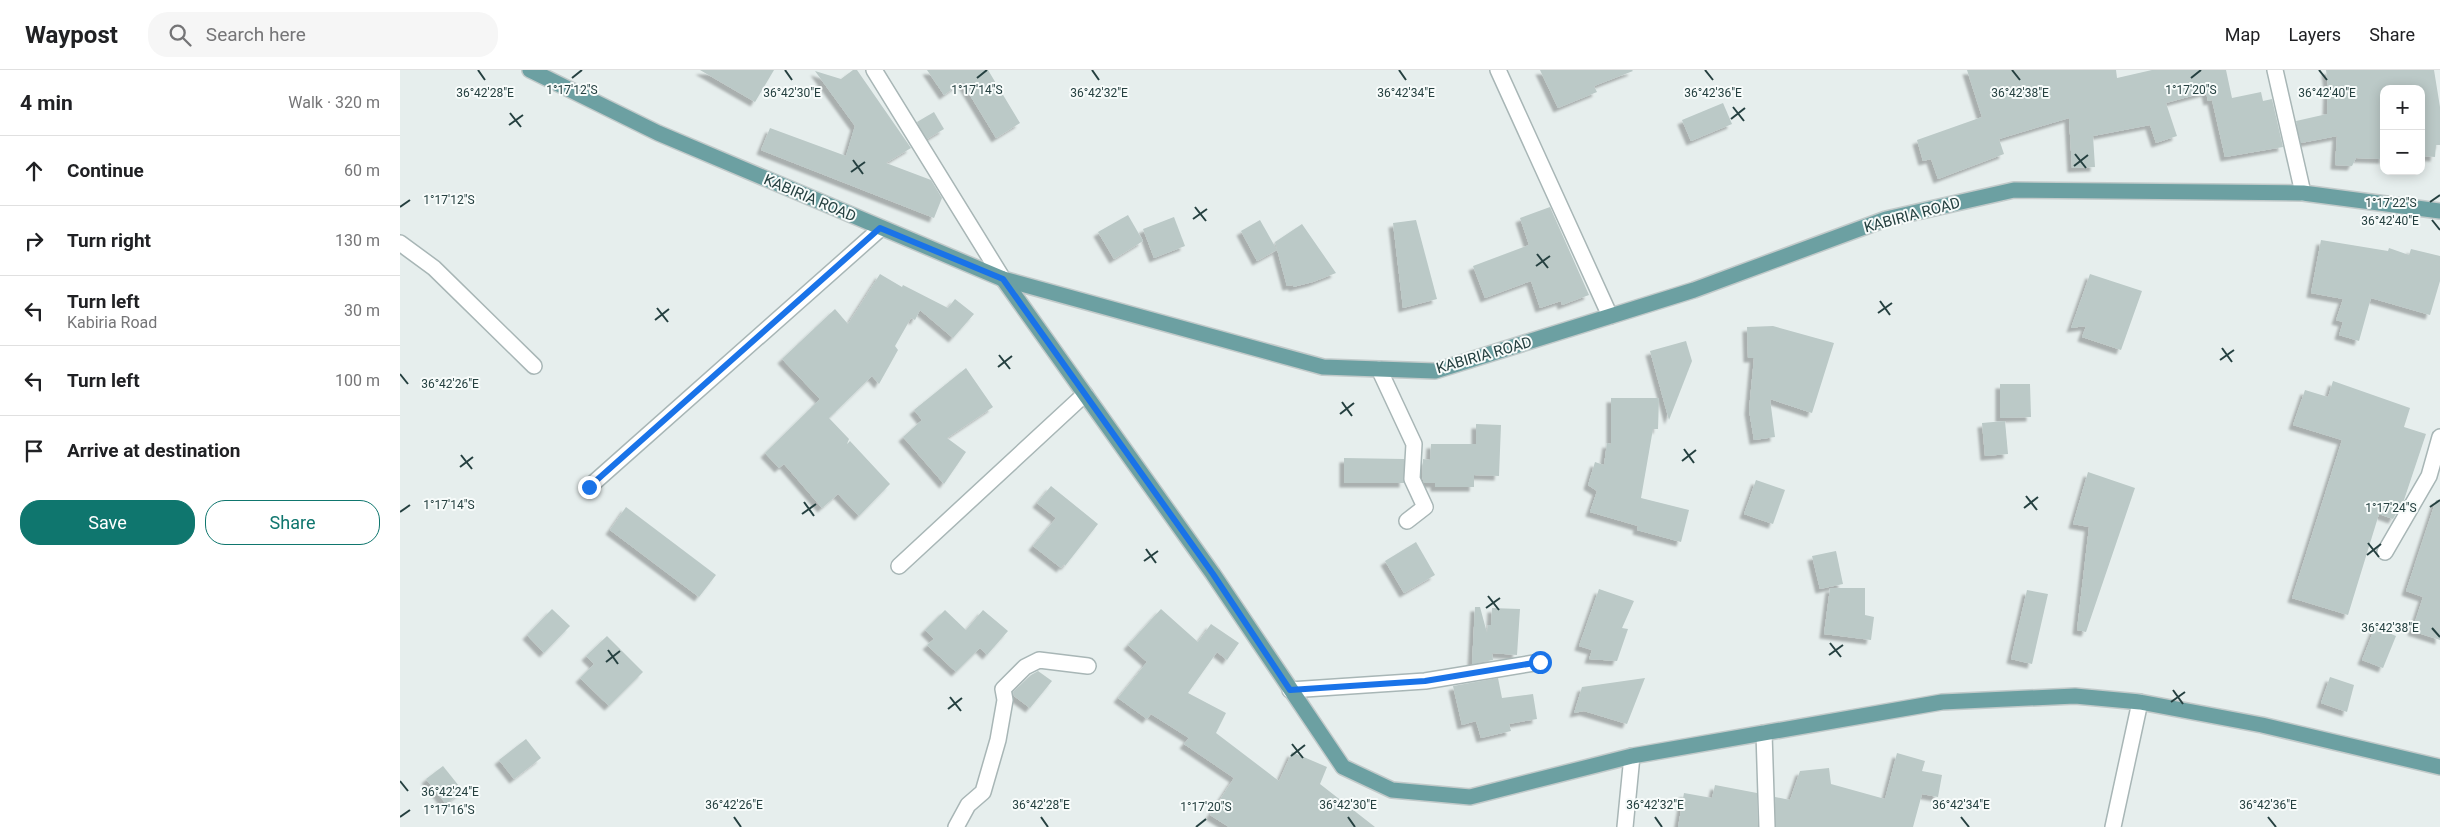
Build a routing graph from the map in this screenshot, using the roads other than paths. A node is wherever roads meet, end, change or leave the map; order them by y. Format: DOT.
graph roads {
  1 [pos="530,70"];
  2 [pos="874,70"];
  3 [pos="1498,70"];
  4 [pos="2275,70"];
  5 [pos="2303,194"];
  6 [pos="2440,211"];
  7 [pos="880,228"];
  8 [pos="400,243"];
  9 [pos="1003,279"];
  10 [pos="1610,316"];
  11 [pos="534,366"];
  12 [pos="1379,369"];
  13 [pos="1085,394"];
  14 [pos="2440,438"];
  15 [pos="589,487"];
  16 [pos="1407,521"];
  17 [pos="2385,552"];
  18 [pos="900,566"];
  19 [pos="1540,662"];
  20 [pos="1088,666"];
  21 [pos="1290,690"];
  22 [pos="2140,702"];
  23 [pos="1764,733"];
  24 [pos="1632,756"];
  25 [pos="2440,767"];
  26 [pos="956,827"];
  27 [pos="1625,827"];
  28 [pos="1767,827"];
  29 [pos="2113,827"];
  1 -- 7 [label="main road, KABIRIA ROAD"];
  2 -- 9 [label="street"];
  3 -- 10 [label="street"];
  4 -- 5 [label="street"];
  5 -- 6 [label="main road, KABIRIA ROAD"];
  5 -- 10 [label="main road, KABIRIA ROAD"];
  7 -- 9 [label="main road, KABIRIA ROAD"];
  7 -- 15 [label="street"];
  8 -- 11 [label="street"];
  9 -- 12 [label="main road, KABIRIA ROAD"];
  9 -- 13 [label="main road"];
  10 -- 12 [label="main road, KABIRIA ROAD"];
  12 -- 16 [label="street"];
  13 -- 18 [label="street"];
  13 -- 21 [label="main road"];
  14 -- 17 [label="street"];
  19 -- 21 [label="street"];
  20 -- 26 [label="street"];
  21 -- 24 [label="main road"];
  22 -- 23 [label="main road"];
  22 -- 25 [label="main road"];
  22 -- 29 [label="street"];
  23 -- 24 [label="main road"];
  23 -- 28 [label="street"];
  24 -- 27 [label="street"];
}
